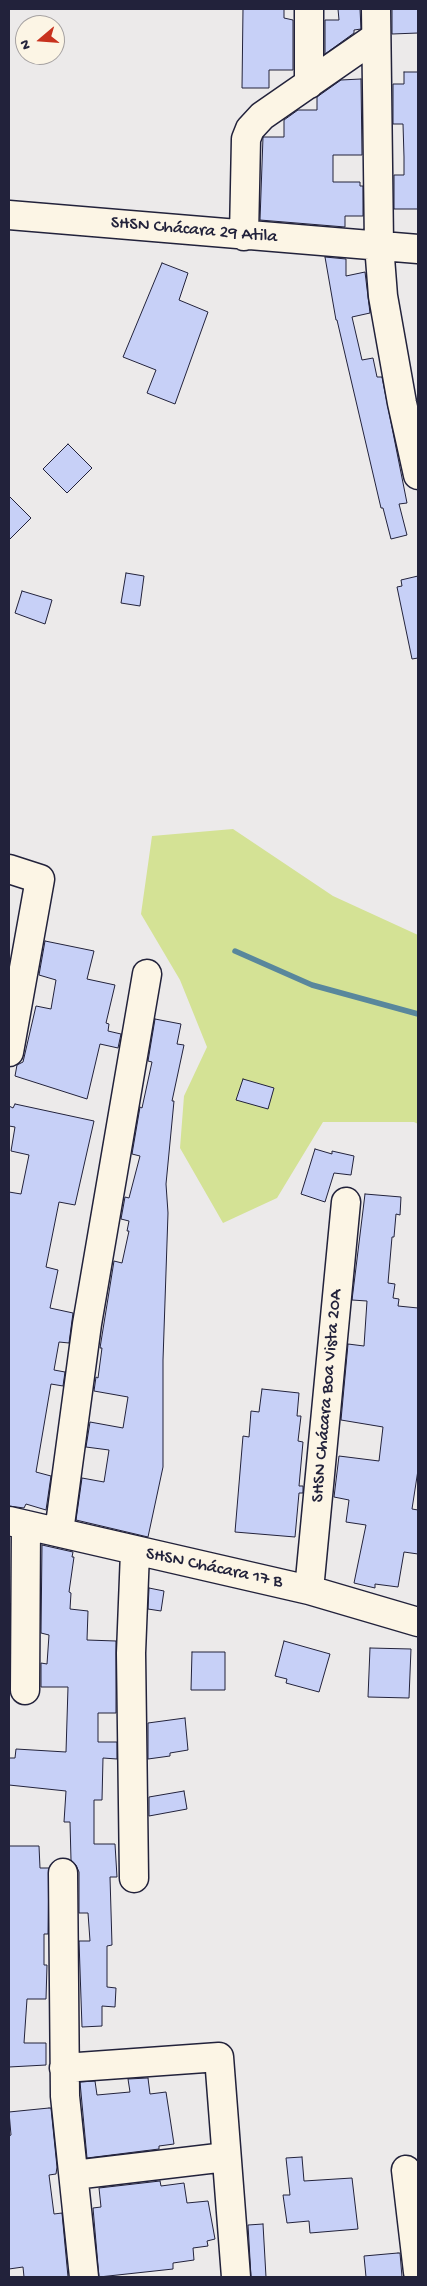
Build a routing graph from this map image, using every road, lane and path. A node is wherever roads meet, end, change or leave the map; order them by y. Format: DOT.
graph roads {
  1 [pos="309,9"];
  2 [pos="376,9"];
  3 [pos="376,37"];
  4 [pos="309,84"];
  5 [pos="9,215"];
  6 [pos="244,236"];
  7 [pos="379,245"];
  8 [pos="418,248"];
  9 [pos="418,475"];
  10 [pos="9,869"];
  11 [pos="147,974"];
  12 [pos="9,1052"];
  13 [pos="346,1202"];
  14 [pos="17,1523"];
  15 [pos="59,1532"];
  16 [pos="135,1552"];
  17 [pos="309,1590"];
  18 [pos="418,1622"];
  19 [pos="25,1690"];
  20 [pos="63,1873"];
  21 [pos="134,1878"];
  22 [pos="64,2068"];
  23 [pos="226,2157"];
  24 [pos="406,2170"];
  25 [pos="74,2175"];
  26 [pos="418,2272"];
  27 [pos="84,2277"];
  28 [pos="236,2277"];
  1 -- 4 [label="street"];
  2 -- 3 [label="street"];
  3 -- 4 [label="street"];
  3 -- 7 [label="street"];
  4 -- 6 [label="street"];
  5 -- 6 [label="street, SHSN Chácara 29 Atila"];
  6 -- 7 [label="street, SHSN Chácara 29 Atila"];
  7 -- 8 [label="street, SHSN Chácara 29 Atila"];
  7 -- 9 [label="street"];
  10 -- 12 [label="street"];
  11 -- 15 [label="street"];
  13 -- 17 [label="street, SHSN Chácara Boa Vista 20A"];
  14 -- 15 [label="street, SHSN Chácara 17 B"];
  14 -- 19 [label="street"];
  15 -- 16 [label="street, SHSN Chácara 17 B"];
  16 -- 17 [label="street, SHSN Chácara 17 B"];
  16 -- 21 [label="street"];
  17 -- 18 [label="street, SHSN Chácara 17 B"];
  20 -- 22 [label="street"];
  22 -- 23 [label="street"];
  22 -- 25 [label="street"];
  23 -- 25 [label="street"];
  23 -- 28 [label="street"];
  24 -- 26 [label="street"];
  25 -- 27 [label="street"];
}
